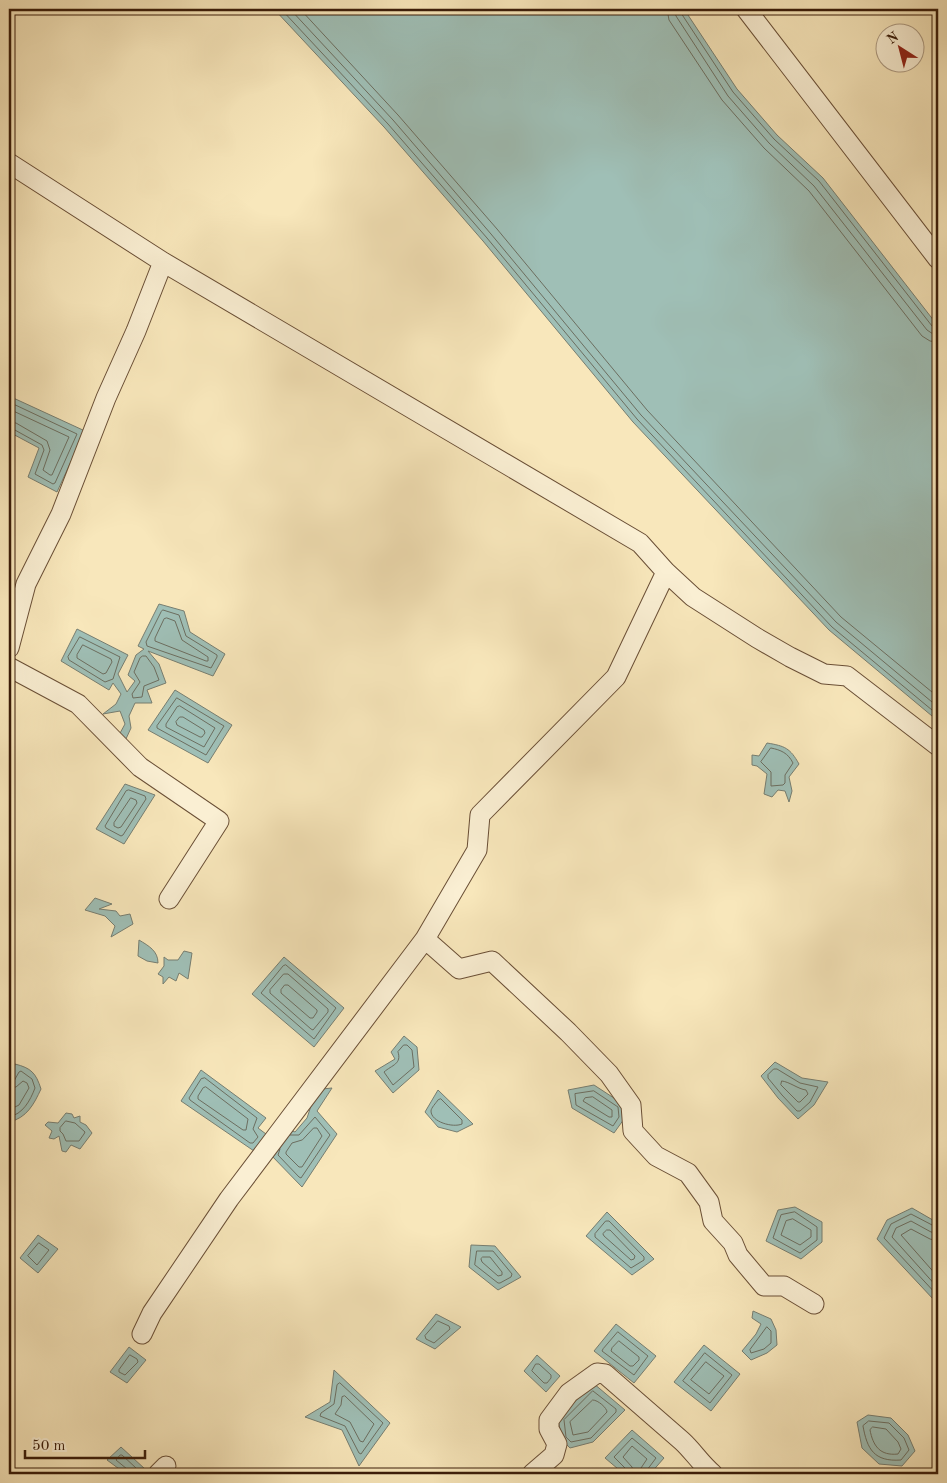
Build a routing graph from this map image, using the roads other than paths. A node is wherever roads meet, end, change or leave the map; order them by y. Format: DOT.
graph roads {
  1 [pos="746,9"];
  2 [pos="9,163"];
  3 [pos="938,259"];
  4 [pos="163,262"];
  5 [pos="666,572"];
  6 [pos="9,648"];
  7 [pos="9,668"];
  8 [pos="938,746"];
  9 [pos="168,898"];
  10 [pos="425,939"];
  11 [pos="814,1304"];
  12 [pos="142,1334"];
  13 [pos="532,1474"];
  14 [pos="713,1474"];
  1 -- 3 [label="street"];
  2 -- 4 [label="street"];
  4 -- 5 [label="street"];
  4 -- 6 [label="street"];
  5 -- 8 [label="street"];
  5 -- 10 [label="street"];
  7 -- 9 [label="street"];
  10 -- 11 [label="street"];
  10 -- 12 [label="street"];
  13 -- 14 [label="street"];
}
